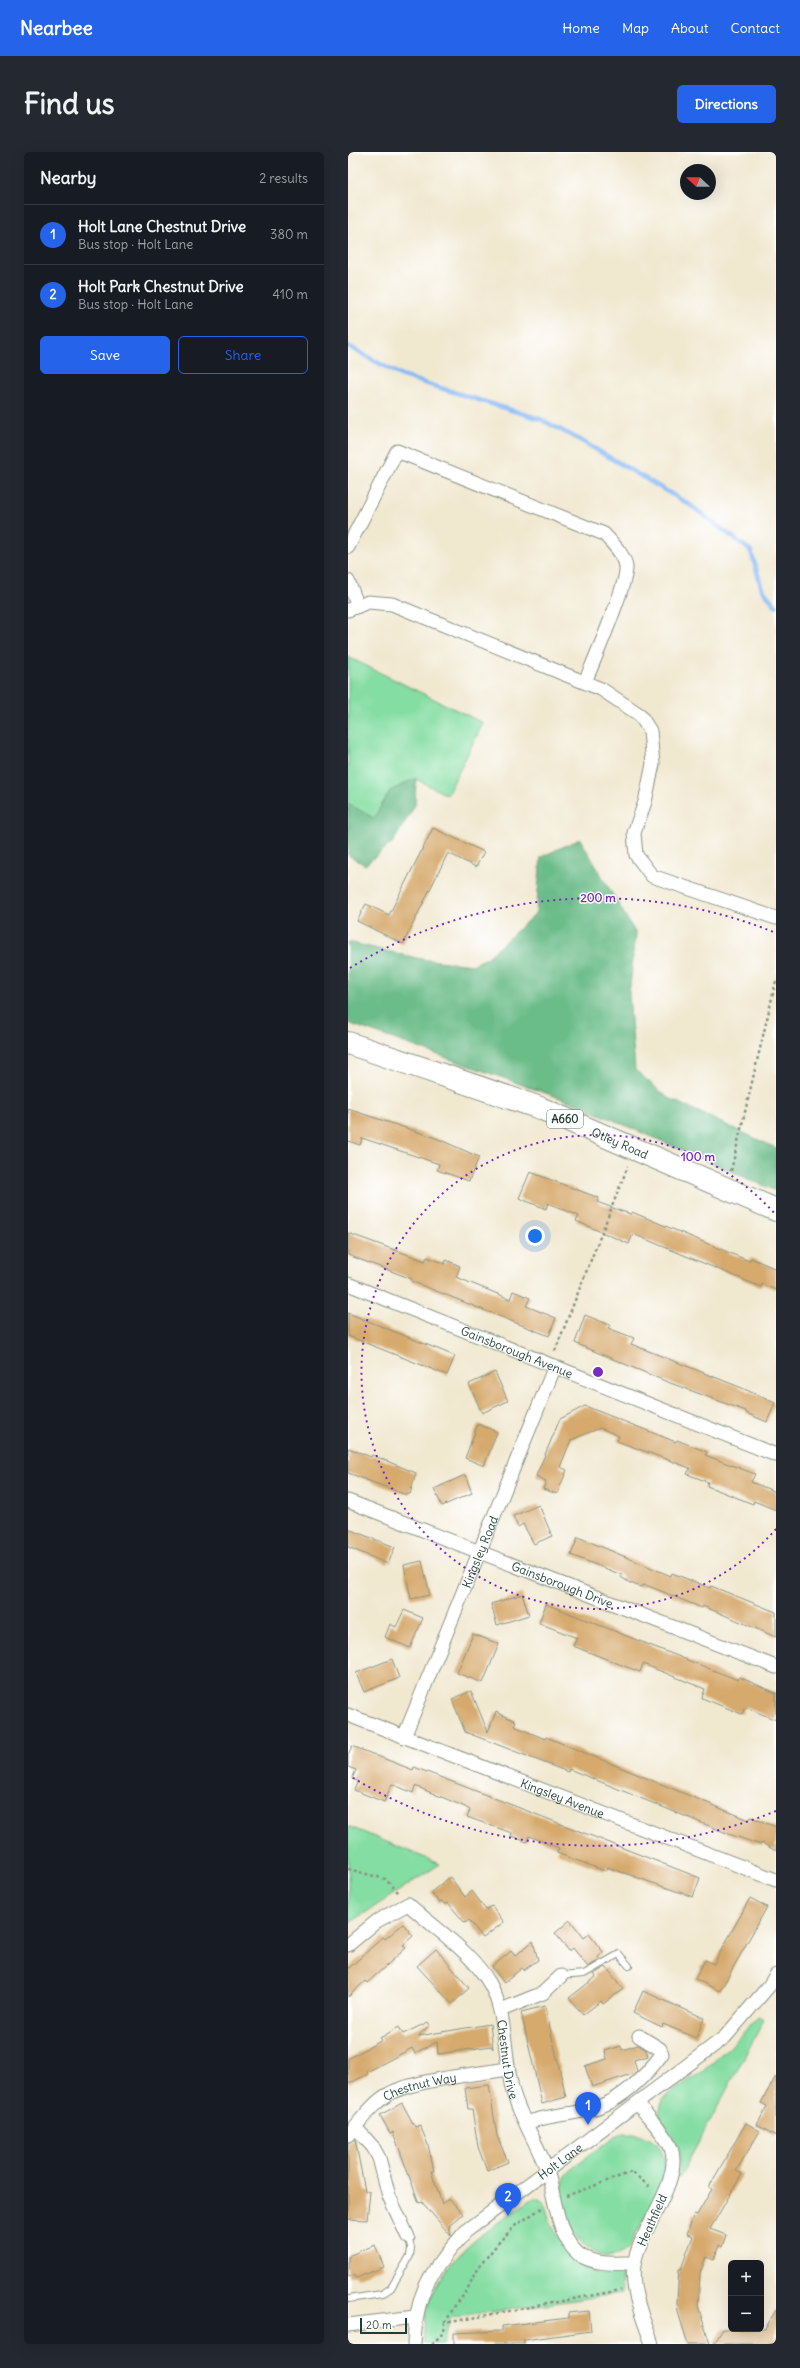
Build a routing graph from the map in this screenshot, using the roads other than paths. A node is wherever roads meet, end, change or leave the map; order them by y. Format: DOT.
graph roads {
  1 [pos="348,547"];
  2 [pos="348,581"];
  3 [pos="353,608"];
  4 [pos="585,682"];
  5 [pos="776,918"];
  6 [pos="348,1043"];
  7 [pos="776,1210"];
  8 [pos="348,1284"];
  9 [pos="552,1365"];
  10 [pos="776,1455"];
  11 [pos="348,1501"];
  12 [pos="478,1551"];
  13 [pos="776,1667"];
  14 [pos="348,1715"];
  15 [pos="404,1737"];
  16 [pos="776,1880"];
  17 [pos="348,1945"];
  18 [pos="629,1966"];
  19 [pos="776,1975"];
  20 [pos="561,1976"];
  21 [pos="772,1988"];
  22 [pos="501,2010"];
  23 [pos="639,2036"];
  24 [pos="508,2069"];
  25 [pos="638,2104"];
  26 [pos="526,2123"];
  27 [pos="352,2131"];
  28 [pos="547,2170"];
  29 [pos="408,2237"];
  30 [pos="634,2263"];
  31 [pos="348,2299"];
  32 [pos="415,2317"];
  33 [pos="348,2325"];
  34 [pos="414,2344"];
  35 [pos="652,2344"];
  1 -- 4 [label="street"];
  2 -- 3 [label="street"];
  3 -- 4 [label="street"];
  4 -- 5 [label="street"];
  6 -- 7 [label="highway, Otley Road / A660"];
  8 -- 9 [label="street, Gainsborough Avenue"];
  9 -- 10 [label="street, Gainsborough Avenue"];
  9 -- 12 [label="street, Kingsley Road"];
  11 -- 12 [label="street, Gainsborough Drive"];
  12 -- 13 [label="street, Gainsborough Drive"];
  12 -- 15 [label="street, Kingsley Road"];
  14 -- 15 [label="street, Kingsley Avenue"];
  15 -- 16 [label="street, Kingsley Avenue"];
  17 -- 22 [label="street, Chestnut Drive"];
  18 -- 20 [label="lane"];
  19 -- 21 [label="street, Holt Lane"];
  20 -- 22 [label="street"];
  21 -- 25 [label="street, Holt Lane"];
  22 -- 24 [label="street, Chestnut Drive"];
  23 -- 26 [label="street"];
  24 -- 26 [label="street, Chestnut Drive"];
  24 -- 27 [label="street, Chestnut Way"];
  25 -- 28 [label="street, Holt Lane"];
  25 -- 30 [label="street, Heathfield"];
  26 -- 28 [label="street, Chestnut Drive"];
  27 -- 29 [label="street"];
  28 -- 30 [label="street, Chestnut Drive"];
  28 -- 32 [label="street, Holt Lane"];
  29 -- 31 [label="lane"];
  30 -- 35 [label="street, Heathfield"];
  32 -- 33 [label="street"];
  32 -- 34 [label="street, Holt Lane"];
}
